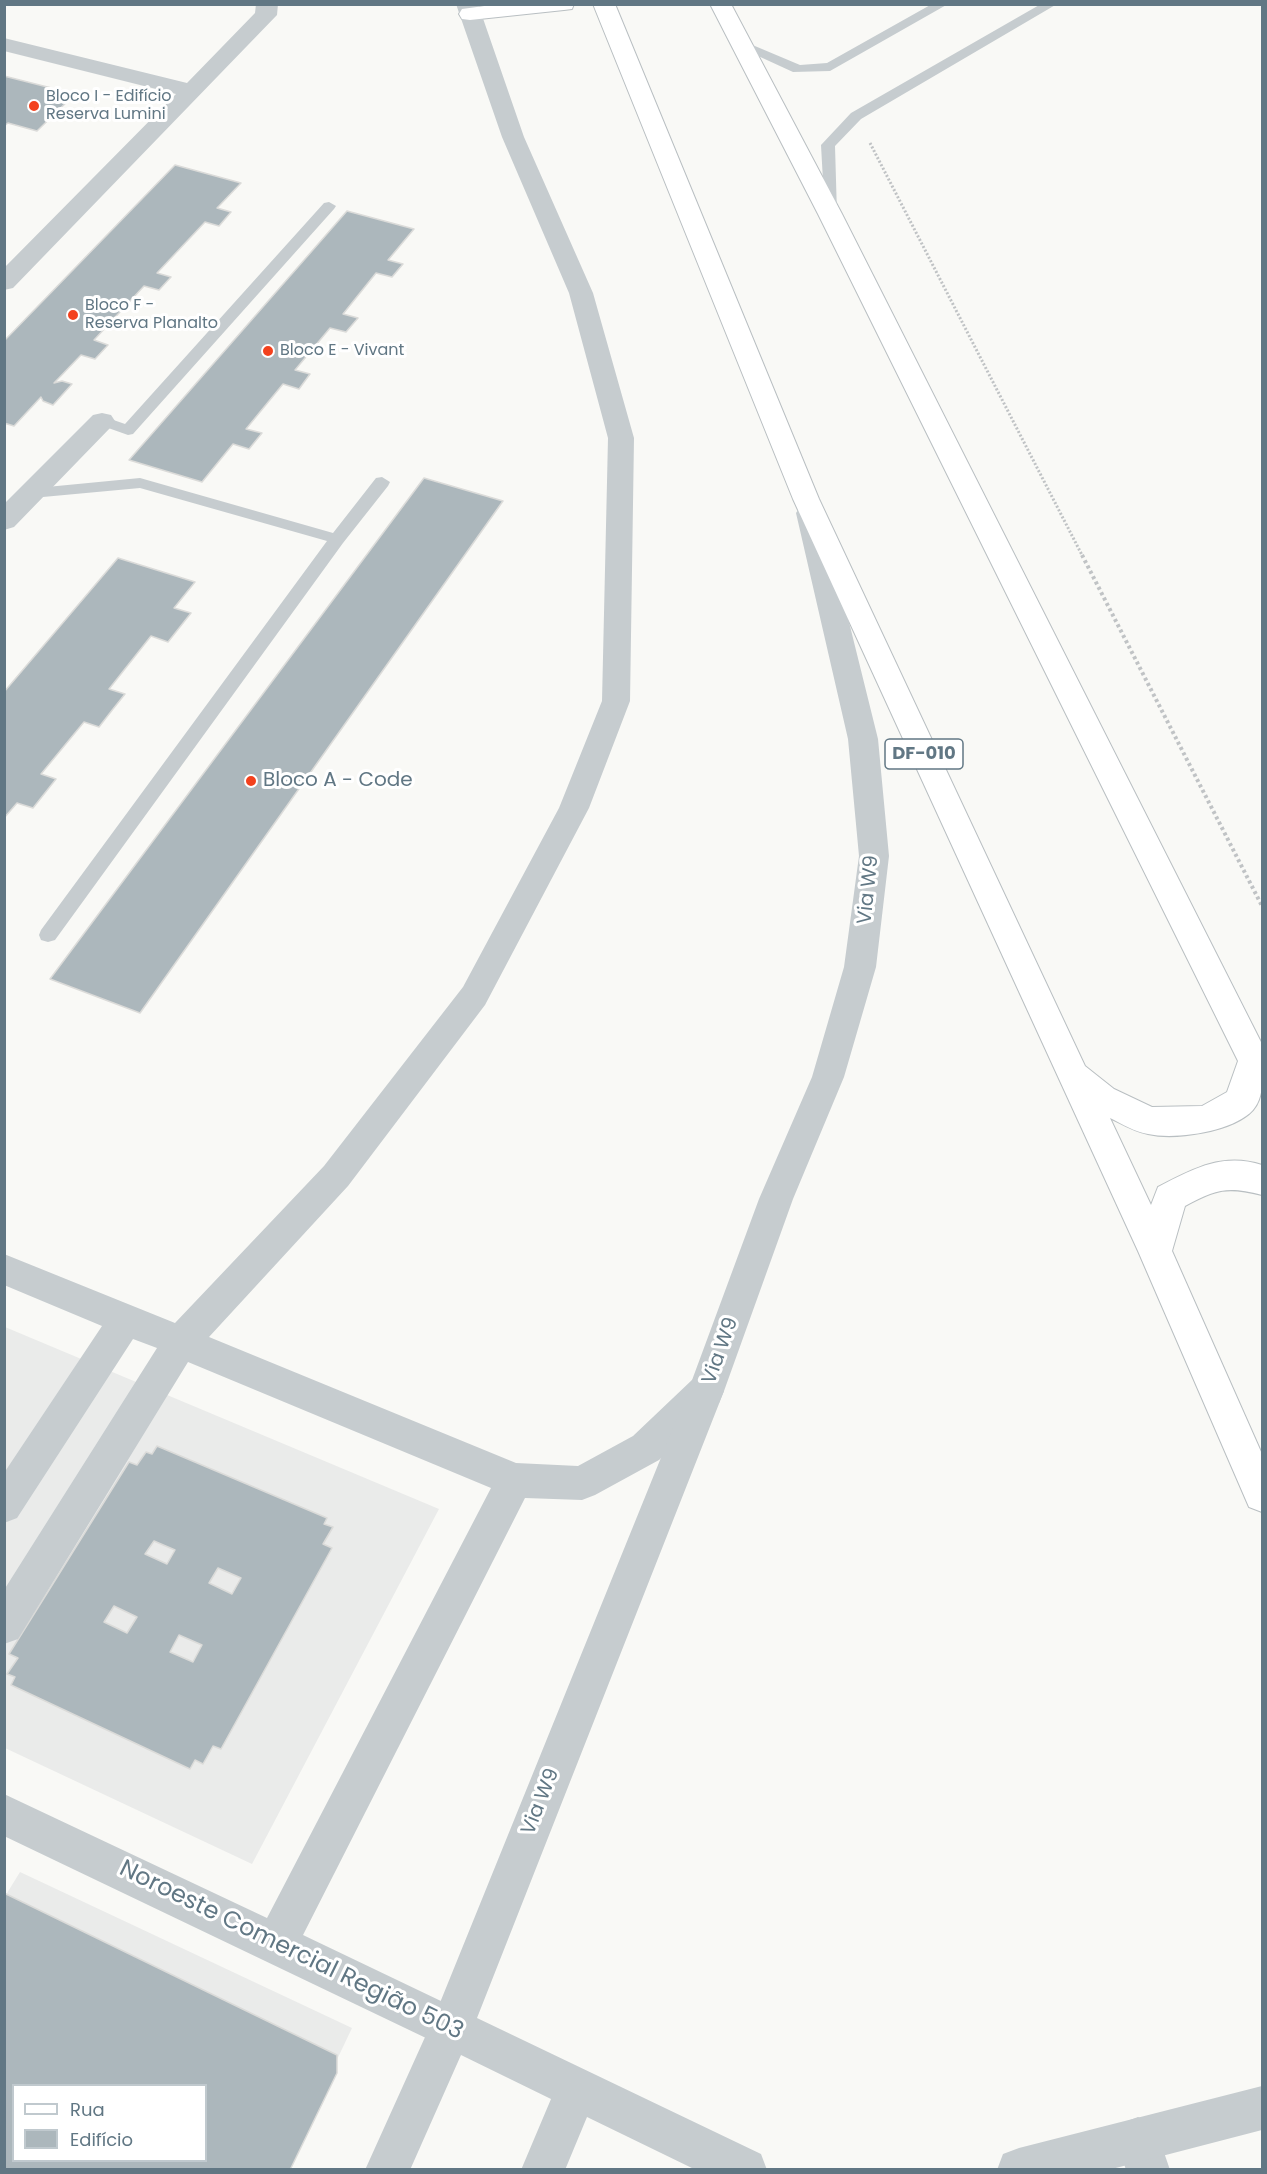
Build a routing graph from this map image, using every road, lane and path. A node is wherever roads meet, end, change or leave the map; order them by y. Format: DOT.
graph roads {
  1 [pos="267,4"];
  2 [pos="564,4"];
  3 [pos="604,4"];
  4 [pos="720,4"];
  5 [pos="942,4"];
  6 [pos="1051,4"];
  7 [pos="469,9"];
  8 [pos="4,44"];
  9 [pos="738,44"];
  10 [pos="192,91"];
  11 [pos="856,116"];
  12 [pos="329,206"];
  13 [pos="830,214"];
  14 [pos="4,283"];
  15 [pos="102,421"];
  16 [pos="382,482"];
  17 [pos="32,494"];
  18 [pos="806,499"];
  19 [pos="4,521"];
  20 [pos="337,539"];
  21 [pos="1263,906"];
  22 [pos="48,935"];
  23 [pos="1259,1067"];
  24 [pos="1072,1073"];
  25 [pos="1263,1181"];
  26 [pos="1155,1251"];
  27 [pos="4,1269"];
  28 [pos="125,1321"];
  29 [pos="180,1343"];
  30 [pos="706,1391"];
  31 [pos="515,1480"];
  32 [pos="1263,1495"];
  33 [pos="4,1506"];
  34 [pos="4,1626"];
  35 [pos="4,1814"];
  36 [pos="276,1944"];
  37 [pos="451,2028"];
  38 [pos="577,2089"];
  39 [pos="1263,2108"];
  40 [pos="1143,2154"];
  41 [pos="387,2169"];
  42 [pos="543,2169"];
  43 [pos="745,2169"];
  44 [pos="1019,2169"];
  1 -- 10 [label="street"];
  2 -- 7 [label="main road"];
  3 -- 18 [label="main road, DF-010"];
  4 -- 9 [label="main road"];
  5 -- 9 [label="lane"];
  6 -- 11 [label="lane"];
  7 -- 29 [label="street"];
  8 -- 10 [label="street"];
  9 -- 13 [label="main road"];
  10 -- 14 [label="street"];
  11 -- 13 [label="lane"];
  11 -- 21 [label="path"];
  12 -- 15 [label="lane"];
  13 -- 23 [label="main road"];
  15 -- 17 [label="street"];
  16 -- 20 [label="lane"];
  17 -- 19 [label="street"];
  17 -- 20 [label="lane"];
  18 -- 24 [label="main road, DF-010"];
  18 -- 30 [label="street, Via W9"];
  20 -- 22 [label="lane"];
  23 -- 24 [label="main road"];
  24 -- 26 [label="main road, DF-010"];
  25 -- 26 [label="main road"];
  26 -- 32 [label="main road, DF-010"];
  27 -- 28 [label="street"];
  28 -- 29 [label="street"];
  28 -- 33 [label="street"];
  29 -- 31 [label="street"];
  29 -- 34 [label="street"];
  30 -- 31 [label="street"];
  30 -- 37 [label="street, Via W9"];
  31 -- 36 [label="street"];
  35 -- 36 [label="street, Noroeste Comercial Região 503"];
  36 -- 37 [label="street, Noroeste Comercial Região 503"];
  37 -- 38 [label="street, Noroeste Comercial Região 503"];
  37 -- 41 [label="street, Via W9"];
  38 -- 42 [label="street"];
  38 -- 43 [label="street, Noroeste Comercial Região 503"];
  39 -- 40 [label="street"];
  40 -- 44 [label="street"];
}
